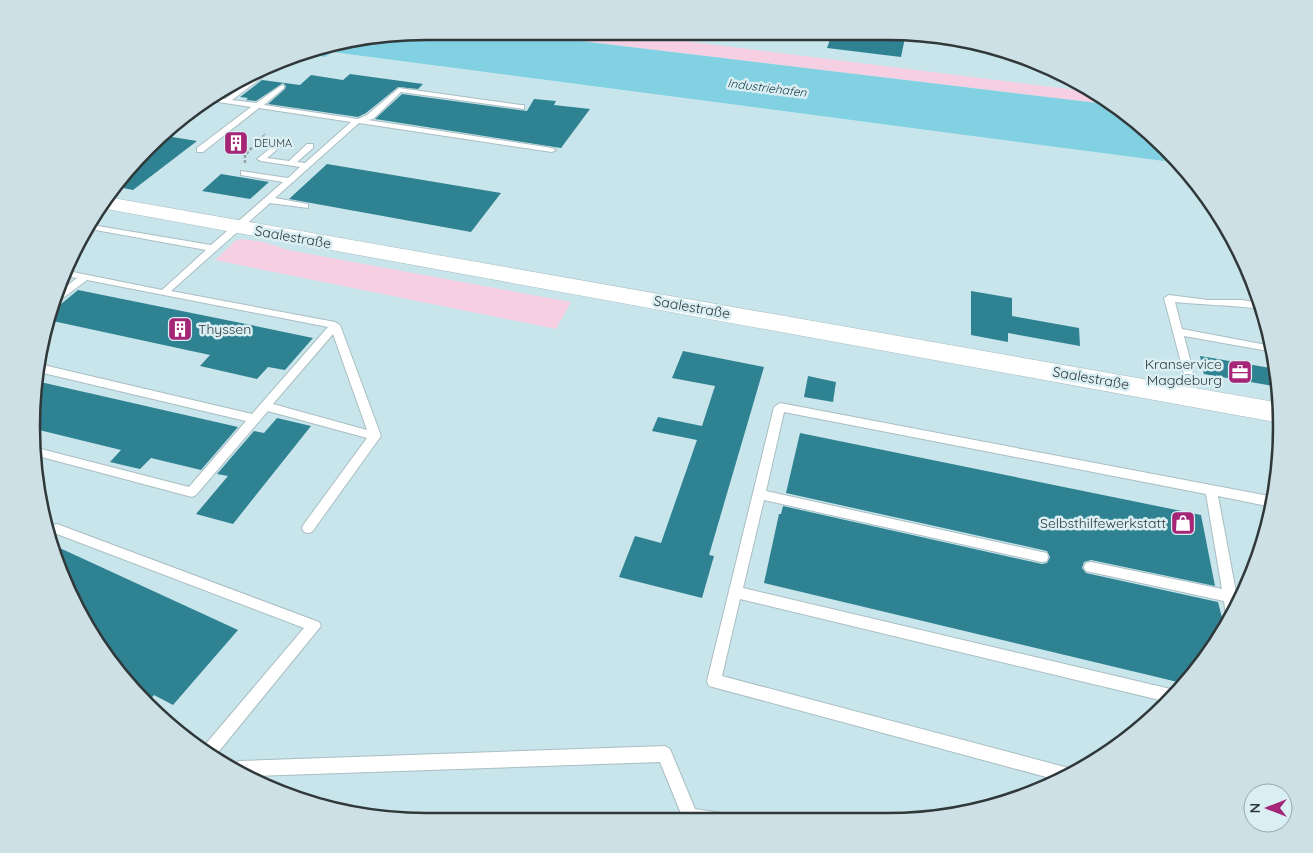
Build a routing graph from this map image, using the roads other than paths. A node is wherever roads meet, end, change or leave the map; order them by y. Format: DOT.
graph roads {
  1 [pos="254,81"];
  2 [pos="282,87"];
  3 [pos="219,101"];
  4 [pos="226,102"];
  5 [pos="257,106"];
  6 [pos="520,107"];
  7 [pos="357,121"];
  8 [pos="284,140"];
  9 [pos="310,146"];
  10 [pos="200,150"];
  11 [pos="552,150"];
  12 [pos="290,164"];
  13 [pos="307,166"];
  14 [pos="244,173"];
  15 [pos="290,181"];
  16 [pos="269,200"];
  17 [pos="111,204"];
  18 [pos="305,206"];
  19 [pos="236,226"];
  20 [pos="95,228"];
  21 [pos="212,248"];
  22 [pos="71,274"];
  23 [pos="84,277"];
  24 [pos="64,292"];
  25 [pos="164,293"];
  26 [pos="1253,305"];
  27 [pos="335,325"];
  28 [pos="1178,332"];
  29 [pos="1265,348"];
  30 [pos="44,369"];
  31 [pos="1188,371"];
  32 [pos="266,406"];
  33 [pos="1272,412"];
  34 [pos="255,419"];
  35 [pos="375,436"];
  36 [pos="41,453"];
  37 [pos="1210,490"];
  38 [pos="759,494"];
  39 [pos="1266,501"];
  40 [pos="308,528"];
  41 [pos="54,530"];
  42 [pos="1042,557"];
  43 [pos="1091,566"];
  44 [pos="735,592"];
  45 [pos="1234,595"];
  46 [pos="1233,597"];
  47 [pos="1165,694"];
  48 [pos="211,747"];
  49 [pos="248,769"];
  50 [pos="1058,773"];
  51 [pos="687,813"];
  1 -- 4 [label="lane"];
  2 -- 5 [label="lane"];
  3 -- 4 [label="lane"];
  4 -- 5 [label="lane"];
  5 -- 7 [label="lane"];
  5 -- 10 [label="lane"];
  6 -- 7 [label="lane"];
  7 -- 11 [label="lane"];
  7 -- 13 [label="lane"];
  8 -- 12 [label="lane"];
  9 -- 12 [label="lane"];
  12 -- 13 [label="lane"];
  13 -- 15 [label="lane"];
  14 -- 15 [label="lane"];
  15 -- 16 [label="lane"];
  16 -- 18 [label="lane"];
  16 -- 19 [label="lane"];
  17 -- 19 [label="main road, Saalestraße"];
  19 -- 21 [label="lane"];
  19 -- 33 [label="main road, Saalestraße"];
  20 -- 21 [label="lane"];
  21 -- 25 [label="lane"];
  22 -- 23 [label="lane"];
  23 -- 24 [label="lane"];
  23 -- 25 [label="lane"];
  25 -- 27 [label="lane"];
  26 -- 28 [label="lane"];
  27 -- 32 [label="lane"];
  27 -- 35 [label="lane"];
  28 -- 29 [label="lane"];
  28 -- 31 [label="lane"];
  30 -- 34 [label="lane"];
  32 -- 34 [label="lane"];
  32 -- 35 [label="lane"];
  34 -- 36 [label="lane"];
  35 -- 40 [label="lane"];
  37 -- 38 [label="lane"];
  37 -- 39 [label="lane"];
  37 -- 45 [label="lane"];
  38 -- 42 [label="lane"];
  38 -- 44 [label="lane"];
  41 -- 48 [label="lane"];
  43 -- 46 [label="lane"];
  44 -- 47 [label="lane"];
  44 -- 50 [label="lane"];
  49 -- 51 [label="lane"];
}
